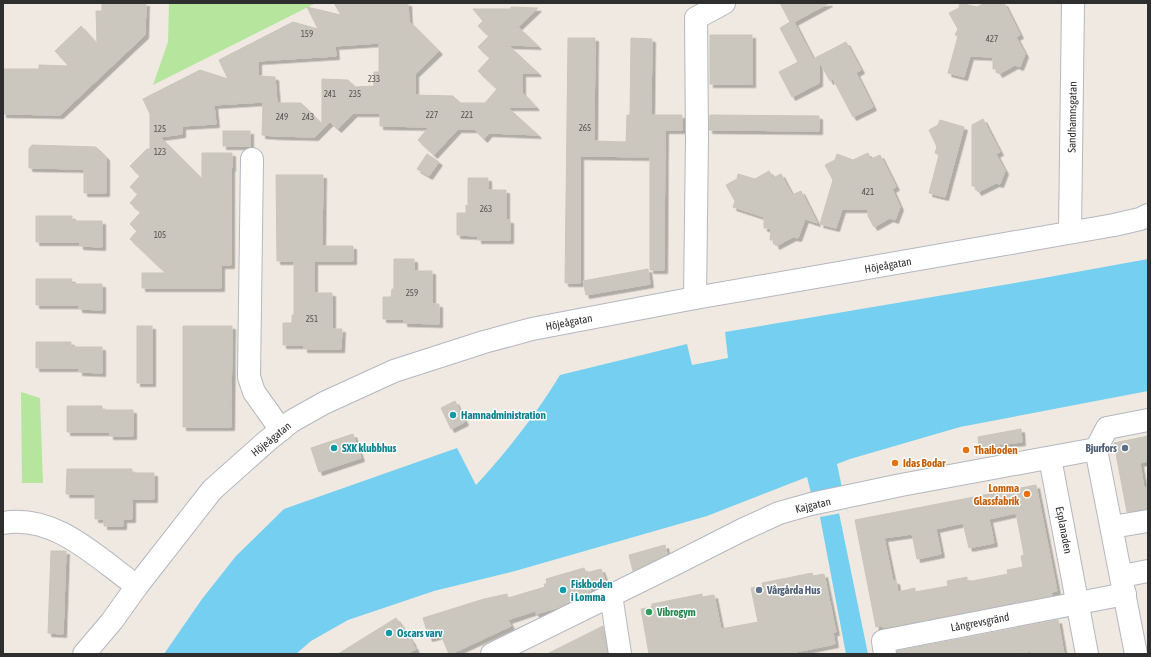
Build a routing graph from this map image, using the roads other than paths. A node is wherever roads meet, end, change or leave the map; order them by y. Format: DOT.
graph roads {
  1 [pos="724,3"];
  2 [pos="1073,3"];
  3 [pos="252,159"];
  4 [pos="1148,215"];
  5 [pos="1070,232"];
  6 [pos="695,298"];
  7 [pos="1148,420"];
  8 [pos="281,430"];
  9 [pos="1096,449"];
  10 [pos="1050,458"];
  11 [pos="1148,521"];
  12 [pos="3,523"];
  13 [pos="1112,527"];
  14 [pos="1148,571"];
  15 [pos="1123,585"];
  16 [pos="137,586"];
  17 [pos="611,595"];
  18 [pos="1077,603"];
  19 [pos="91,646"];
  20 [pos="884,647"];
  21 [pos="492,654"];
  22 [pos="620,654"];
  23 [pos="1087,654"];
  24 [pos="1136,654"];
  1 -- 6 [label="street"];
  2 -- 5 [label="street, Sandhamnsgatan"];
  3 -- 8 [label="street"];
  4 -- 5 [label="street, Höjeågatan"];
  5 -- 6 [label="street, Höjeågatan"];
  6 -- 8 [label="street, Höjeågatan"];
  7 -- 9 [label="street"];
  8 -- 16 [label="street, Höjeågatan"];
  9 -- 10 [label="street, Kajgatan"];
  9 -- 13 [label="street"];
  10 -- 17 [label="street, Kajgatan"];
  10 -- 18 [label="street, Esplanaden"];
  11 -- 13 [label="street"];
  12 -- 16 [label="street"];
  13 -- 15 [label="street"];
  14 -- 15 [label="street"];
  15 -- 18 [label="street"];
  15 -- 24 [label="street"];
  16 -- 19 [label="street, Höjeågatan"];
  17 -- 21 [label="street, Kajgatan"];
  17 -- 22 [label="street"];
  18 -- 20 [label="street, Långrevsgränd"];
  18 -- 23 [label="street, Esplanaden"];
}
